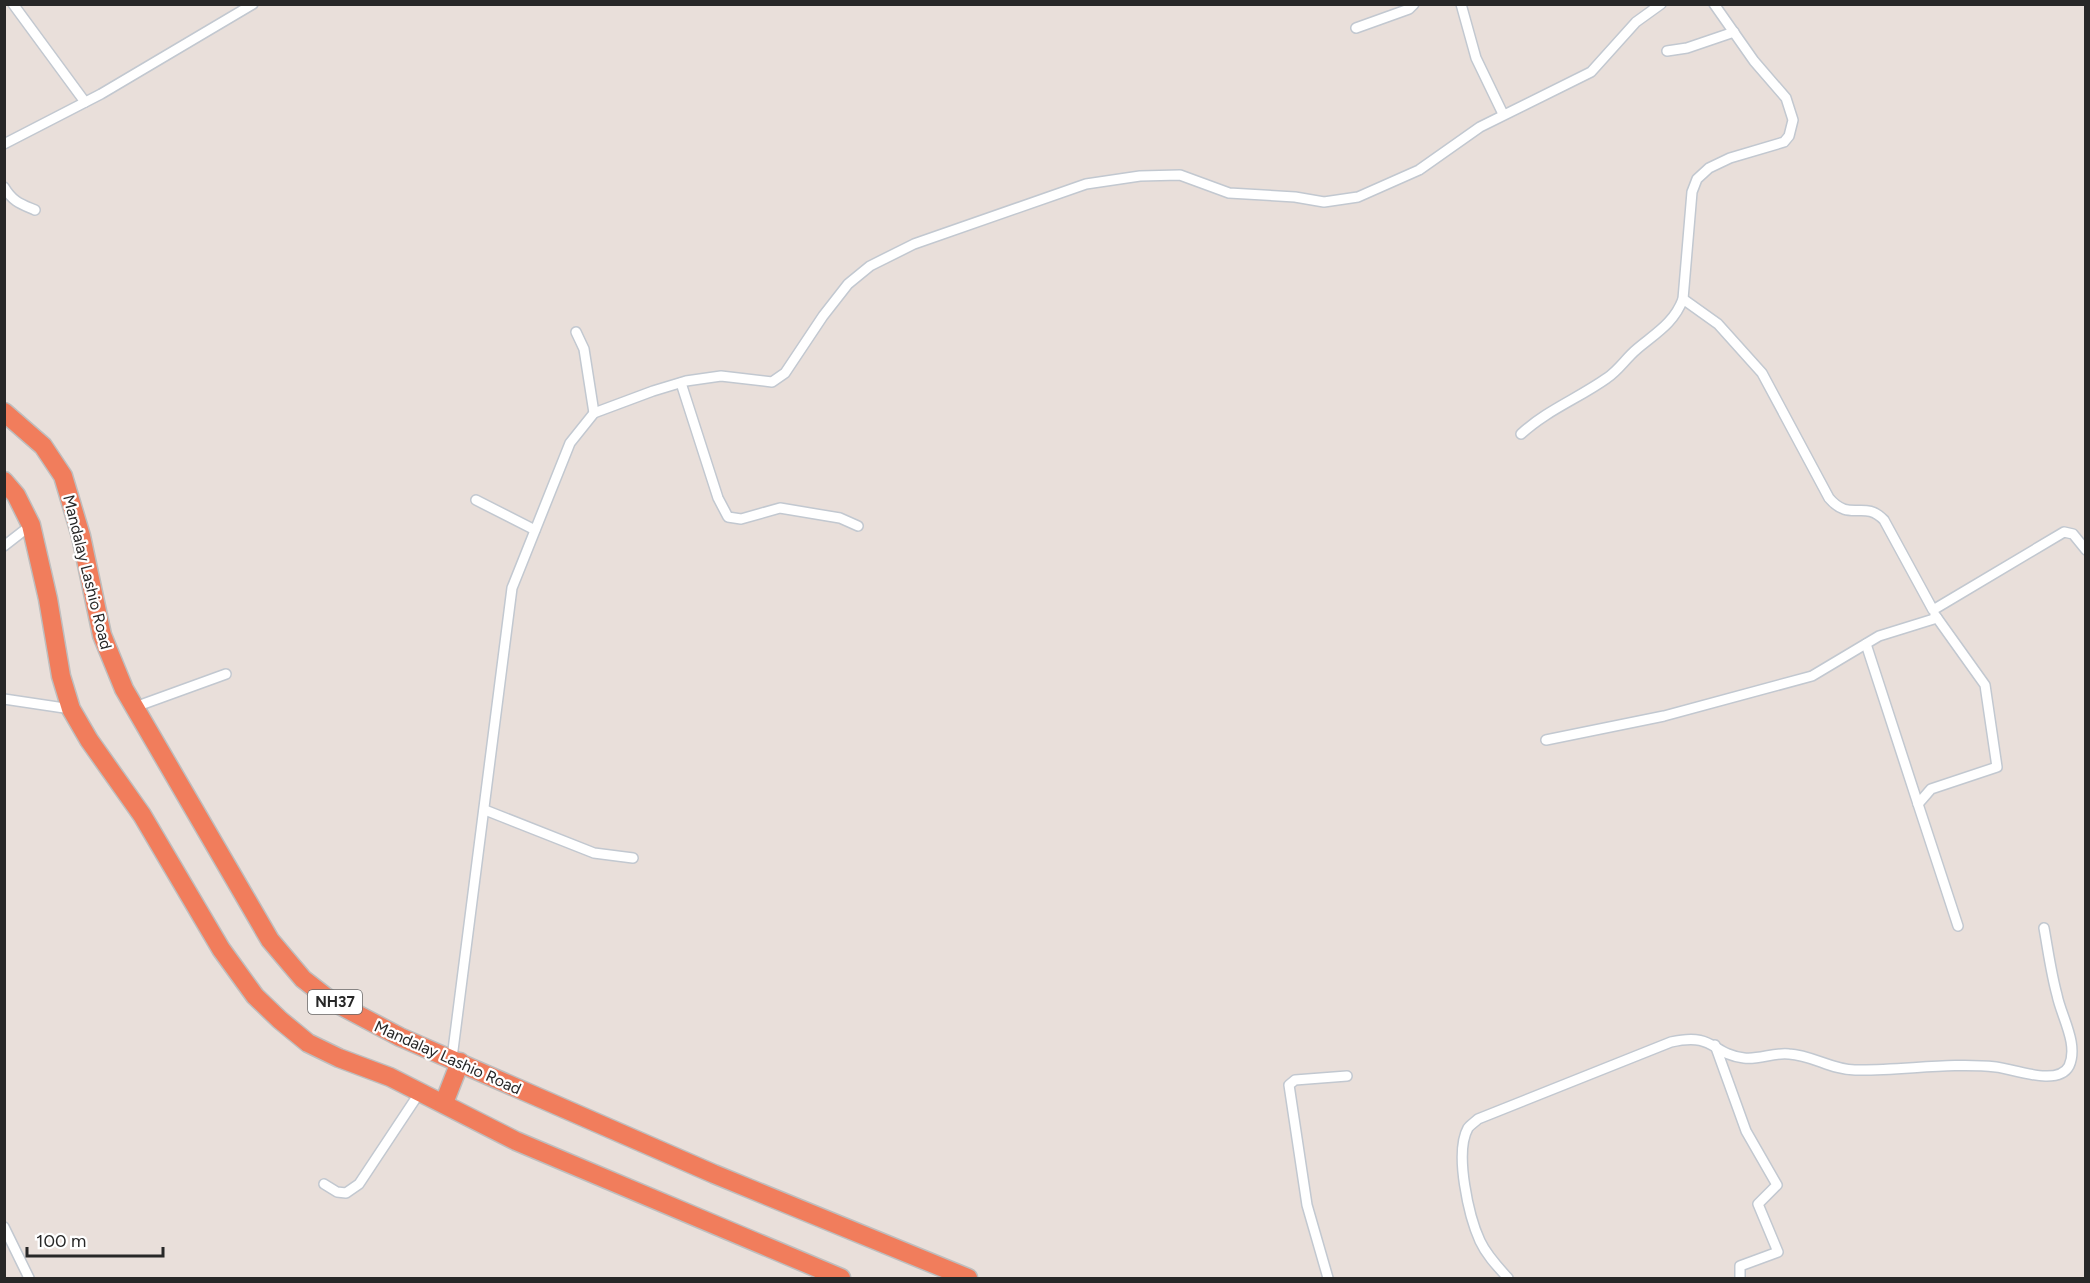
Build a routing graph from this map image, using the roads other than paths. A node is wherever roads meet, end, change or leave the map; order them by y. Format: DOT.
graph roads {
  1 [pos="13,4"];
  2 [pos="253,4"];
  3 [pos="1414,4"];
  4 [pos="1461,4"];
  5 [pos="1661,4"];
  6 [pos="1714,4"];
  7 [pos="1356,28"];
  8 [pos="1734,32"];
  9 [pos="1667,51"];
  10 [pos="85,102"];
  11 [pos="1503,114"];
  12 [pos="4,144"];
  13 [pos="4,188"];
  14 [pos="35,210"];
  15 [pos="1683,298"];
  16 [pos="576,332"];
  17 [pos="681,383"];
  18 [pos="4,412"];
  19 [pos="594,413"];
  20 [pos="1521,434"];
  21 [pos="4,481"];
  22 [pos="476,501"];
  23 [pos="31,525"];
  24 [pos="858,526"];
  25 [pos="534,530"];
  26 [pos="4,546"];
  27 [pos="2085,550"];
  28 [pos="1935,614"];
  29 [pos="1866,644"];
  30 [pos="226,674"];
  31 [pos="4,699"];
  32 [pos="135,707"];
  33 [pos="71,709"];
  34 [pos="1546,740"];
  35 [pos="1918,804"];
  36 [pos="485,810"];
  37 [pos="633,858"];
  38 [pos="1958,926"];
  39 [pos="2044,928"];
  40 [pos="1715,1045"];
  41 [pos="456,1060"];
  42 [pos="1347,1076"];
  43 [pos="420,1092"];
  44 [pos="444,1103"];
  45 [pos="324,1184"];
  46 [pos="4,1227"];
  47 [pos="30,1278"];
  48 [pos="841,1278"];
  49 [pos="968,1278"];
  50 [pos="1328,1278"];
  51 [pos="1508,1278"];
  52 [pos="1740,1278"];
  1 -- 10 [label="street"];
  2 -- 10 [label="street"];
  3 -- 7 [label="street"];
  4 -- 11 [label="street"];
  5 -- 11 [label="street"];
  6 -- 8 [label="street"];
  8 -- 9 [label="street"];
  8 -- 15 [label="street"];
  10 -- 12 [label="street"];
  11 -- 17 [label="street"];
  13 -- 14 [label="street"];
  15 -- 20 [label="street"];
  15 -- 28 [label="street"];
  16 -- 19 [label="street"];
  17 -- 19 [label="street"];
  17 -- 24 [label="street"];
  18 -- 32 [label="highway, Mandalay Lashio Road / NH37"];
  19 -- 25 [label="street"];
  21 -- 23 [label="highway, NH37"];
  22 -- 25 [label="street"];
  23 -- 26 [label="street"];
  23 -- 33 [label="highway, NH37"];
  25 -- 36 [label="street"];
  27 -- 28 [label="street"];
  28 -- 29 [label="street"];
  28 -- 35 [label="street"];
  29 -- 34 [label="street"];
  29 -- 35 [label="street"];
  30 -- 32 [label="street"];
  31 -- 33 [label="street"];
  32 -- 41 [label="highway, Mandalay Lashio Road / NH37"];
  33 -- 43 [label="highway, NH37"];
  35 -- 38 [label="street"];
  36 -- 37 [label="street"];
  36 -- 41 [label="street"];
  39 -- 40 [label="street"];
  40 -- 51 [label="street"];
  40 -- 52 [label="street"];
  41 -- 44 [label="highway"];
  41 -- 49 [label="highway, Mandalay Lashio Road / NH37"];
  42 -- 50 [label="street"];
  43 -- 44 [label="highway, NH37"];
  43 -- 45 [label="street"];
  44 -- 48 [label="highway, NH37"];
  46 -- 47 [label="street"];
}
